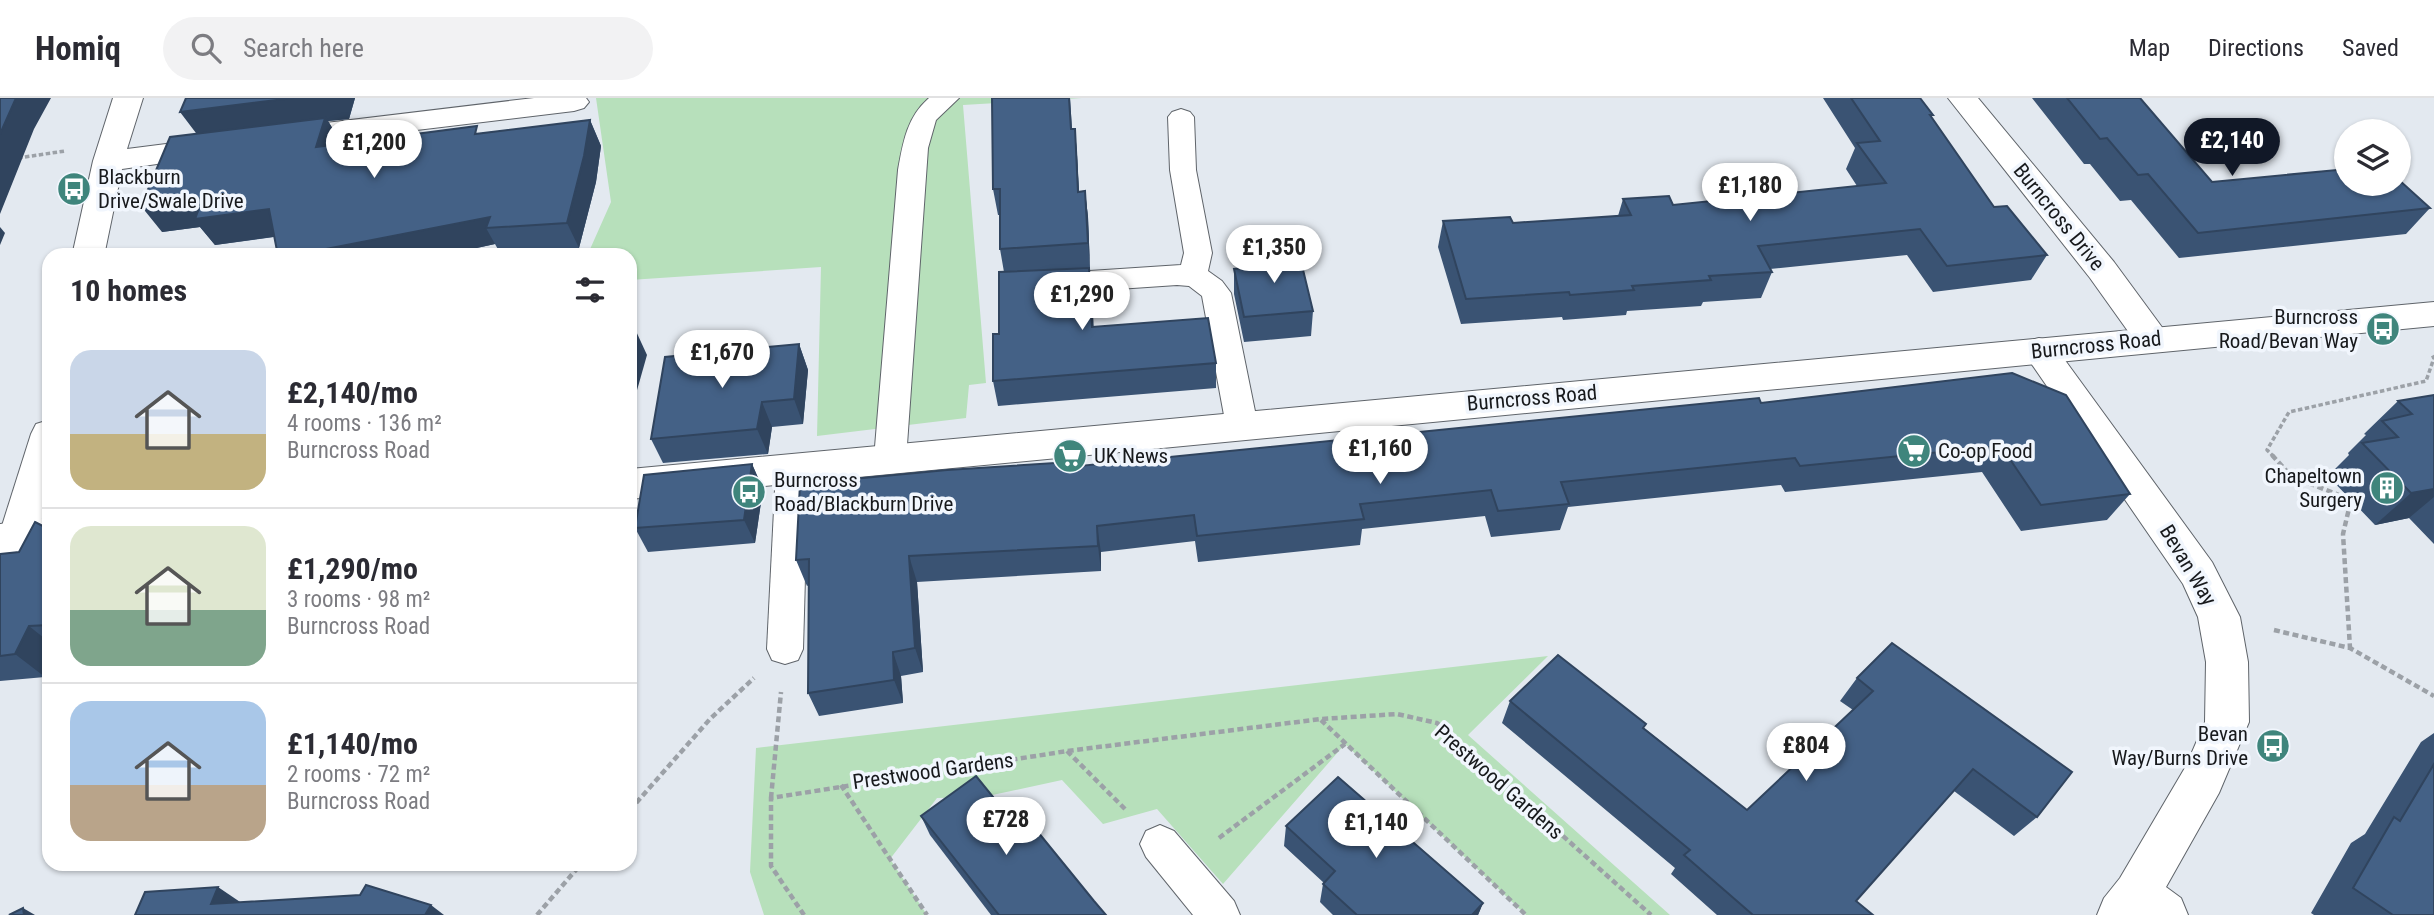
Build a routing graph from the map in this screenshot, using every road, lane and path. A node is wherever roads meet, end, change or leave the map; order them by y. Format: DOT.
graph roads {
  1 [pos="128,98"];
  2 [pos="946,98"];
  3 [pos="1963,98"];
  4 [pos="574,102"];
  5 [pos="502,104"];
  6 [pos="1181,117"];
  7 [pos="111,152"];
  8 [pos="13,159"];
  9 [pos="90,248"];
  10 [pos="1193,275"];
  11 [pos="1020,286"];
  12 [pos="2424,315"];
  13 [pos="2152,339"];
  14 [pos="2039,351"];
  15 [pos="1242,426"];
  16 [pos="890,459"];
  17 [pos="42,460"];
  18 [pos="792,470"];
  19 [pos="637,483"];
  20 [pos="22,537"];
  21 [pos="2219,617"];
  22 [pos="2350,648"];
  23 [pos="785,649"];
  24 [pos="2434,696"];
  25 [pos="1321,719"];
  26 [pos="1345,744"];
  27 [pos="1067,751"];
  28 [pos="841,785"];
  29 [pos="771,798"];
  30 [pos="637,802"];
  31 [pos="1170,856"];
  32 [pos="575,871"];
  33 [pos="2141,908"];
  34 [pos="537,915"];
  35 [pos="804,915"];
  36 [pos="927,915"];
  37 [pos="1219,915"];
  38 [pos="1526,915"];
  39 [pos="1651,915"];
  1 -- 7 [label="street"];
  2 -- 16 [label="lane"];
  3 -- 13 [label="street, Burncross Drive"];
  4 -- 5 [label="street"];
  5 -- 7 [label="street"];
  6 -- 10 [label="lane"];
  7 -- 8 [label="path"];
  7 -- 9 [label="street"];
  10 -- 11 [label="lane"];
  10 -- 15 [label="lane"];
  12 -- 13 [label="street, Burncross Road"];
  12 -- 22 [label="path"];
  13 -- 14 [label="street, Burncross Road"];
  14 -- 15 [label="street, Burncross Road"];
  14 -- 21 [label="street, Bevan Way"];
  15 -- 16 [label="street, Burncross Road"];
  16 -- 18 [label="street, Burncross Road"];
  17 -- 20 [label="street"];
  18 -- 19 [label="street, Burncross Road"];
  18 -- 23 [label="lane"];
  21 -- 22 [label="path"];
  21 -- 33 [label="street, Bevan Way"];
  22 -- 24 [label="path"];
  23 -- 29 [label="path"];
  23 -- 30 [label="path"];
  25 -- 26 [label="path"];
  25 -- 27 [label="path, Prestwood Gardens"];
  25 -- 39 [label="path, Prestwood Gardens"];
  26 -- 31 [label="path"];
  26 -- 38 [label="path"];
  27 -- 28 [label="path, Prestwood Gardens"];
  27 -- 31 [label="path"];
  28 -- 29 [label="path, Prestwood Gardens"];
  28 -- 36 [label="path, Prestwood Gardens"];
  29 -- 35 [label="path"];
  31 -- 37 [label="lane"];
  32 -- 34 [label="path"];
}
